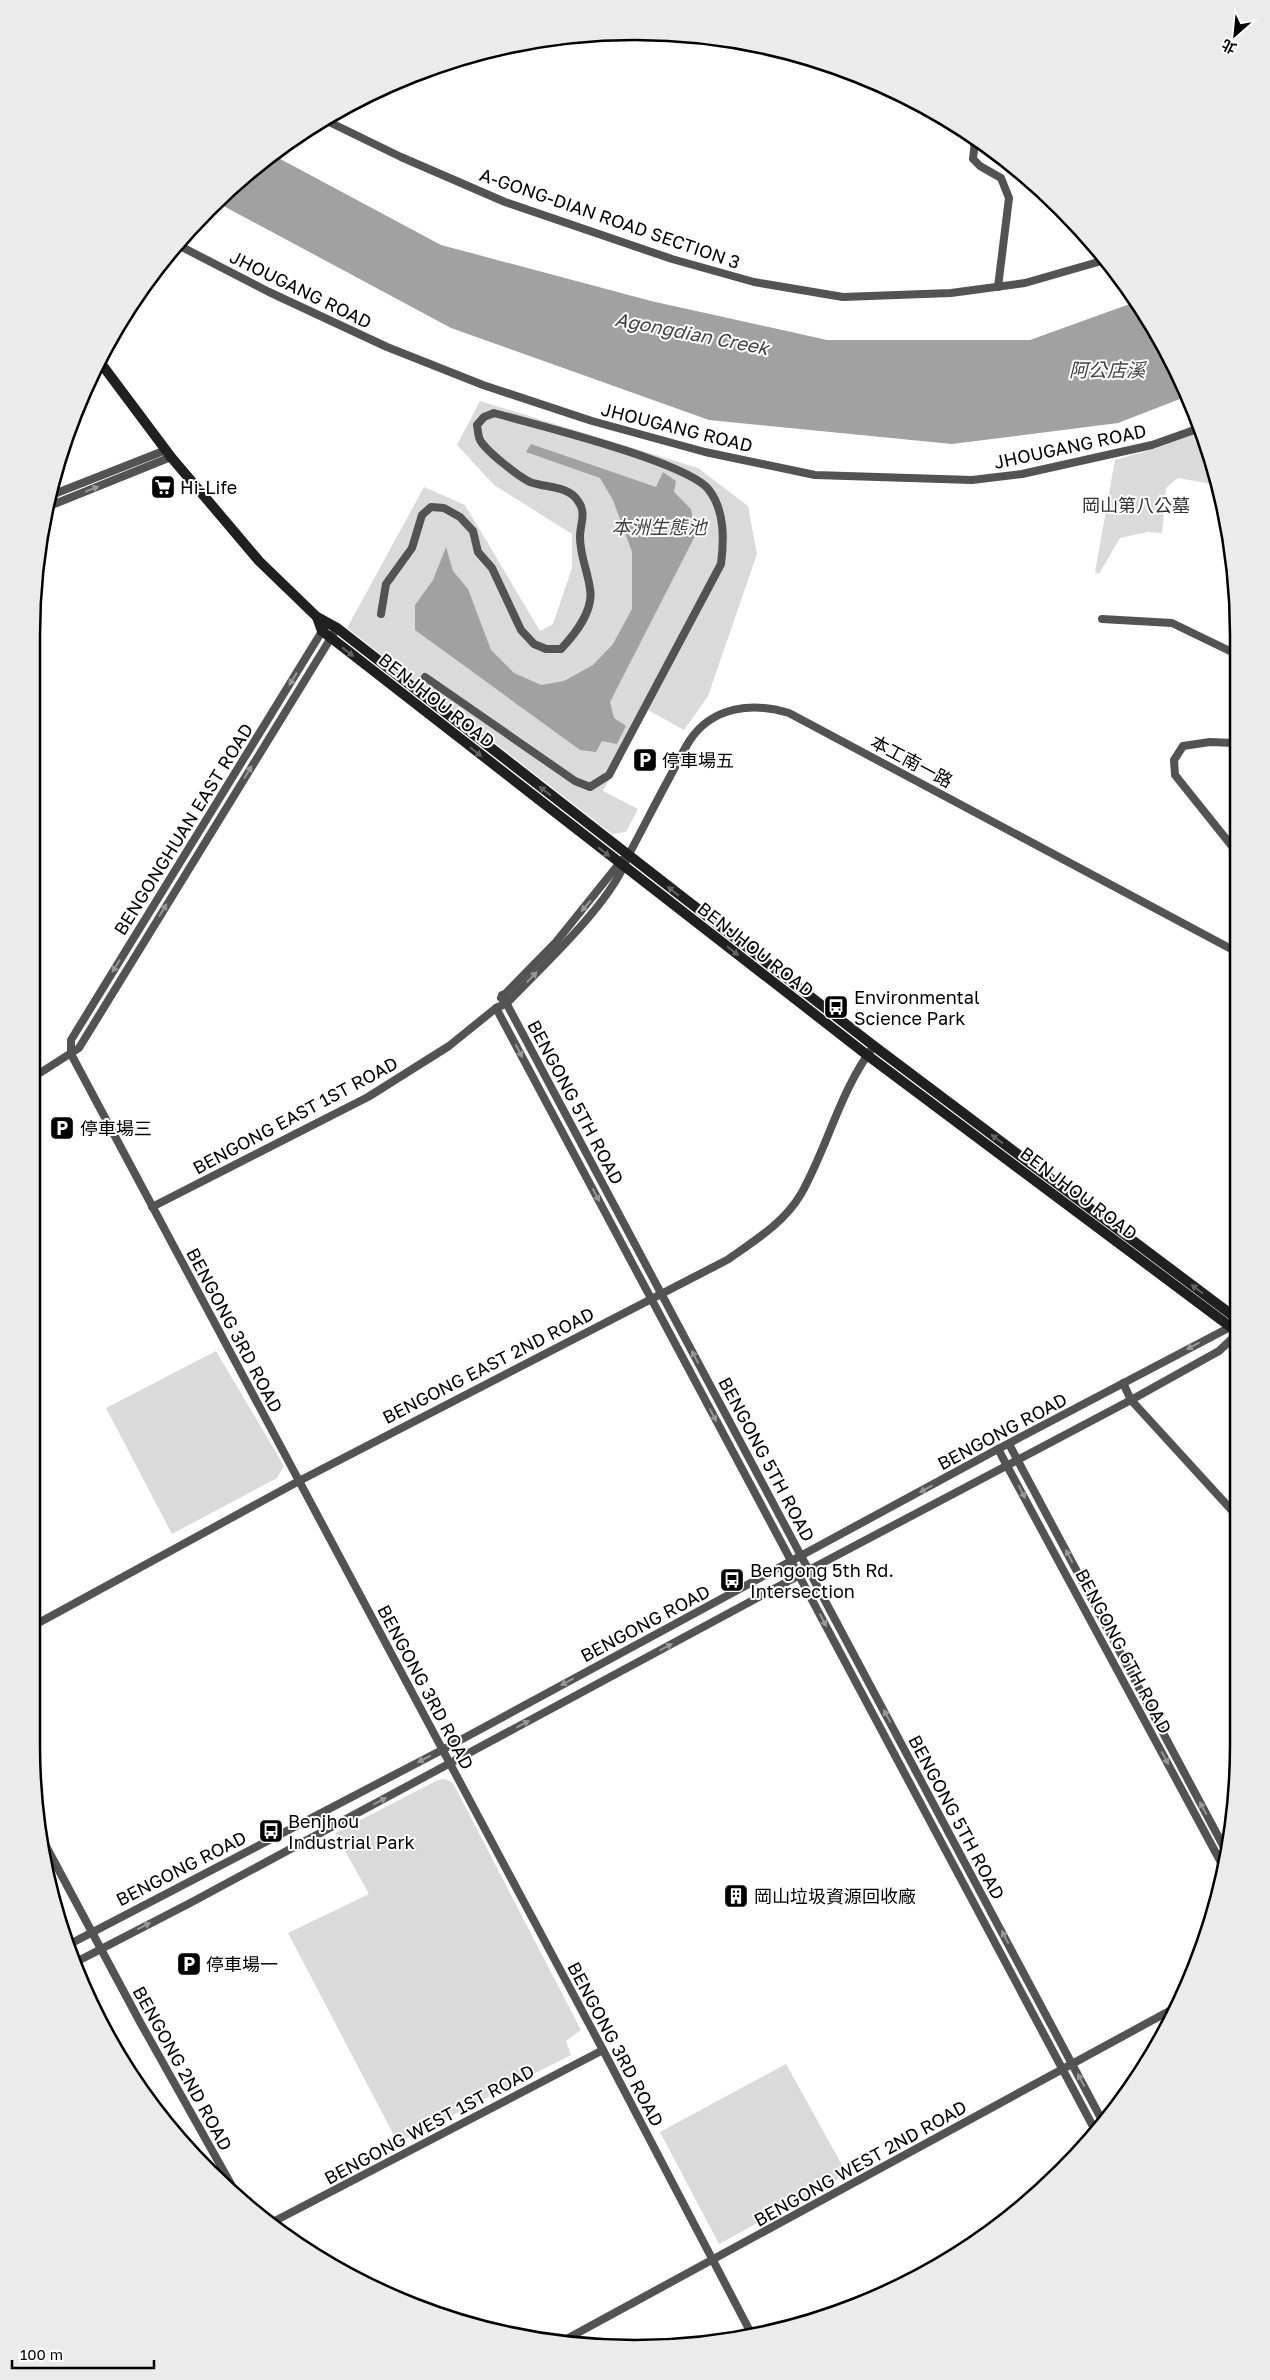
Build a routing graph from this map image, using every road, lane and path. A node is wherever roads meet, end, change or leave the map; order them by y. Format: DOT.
graph roads {
  1 [pos="332,123"];
  2 [pos="974,146"];
  3 [pos="184,248"];
  4 [pos="1098,262"];
  5 [pos="998,287"];
  6 [pos="104,367"];
  7 [pos="1193,430"];
  8 [pos="169,453"];
  9 [pos="57,493"];
  10 [pos="55,504"];
  11 [pos="381,614"];
  12 [pos="1102,619"];
  13 [pos="326,630"];
  14 [pos="1230,651"];
  15 [pos="425,677"];
  16 [pos="1230,743"];
  17 [pos="1230,845"];
  18 [pos="628,856"];
  19 [pos="621,865"];
  20 [pos="1230,948"];
  21 [pos="502,995"];
  22 [pos="507,1003"];
  23 [pos="496,1008"];
  24 [pos="874,1046"];
  25 [pos="71,1054"];
  26 [pos="867,1055"];
  27 [pos="40,1071"];
  28 [pos="152,1207"];
  29 [pos="661,1292"];
  30 [pos="651,1298"];
  31 [pos="1230,1323"];
  32 [pos="1230,1323"];
  33 [pos="1230,1330"];
  34 [pos="1230,1334"];
  35 [pos="1123,1383"];
  36 [pos="1131,1400"];
  37 [pos="1009,1444"];
  38 [pos="998,1449"];
  39 [pos="1017,1459"];
  40 [pos="1007,1464"];
  41 [pos="299,1481"];
  42 [pos="1230,1508"];
  43 [pos="802,1556"];
  44 [pos="792,1562"];
  45 [pos="809,1570"];
  46 [pos="799,1575"];
  47 [pos="40,1622"];
  48 [pos="442,1750"];
  49 [pos="449,1763"];
  50 [pos="1222,1843"];
  51 [pos="50,1852"];
  52 [pos="1219,1859"];
  53 [pos="93,1931"];
  54 [pos="74,1942"];
  55 [pos="100,1948"];
  56 [pos="80,1959"];
  57 [pos="1166,2013"];
  58 [pos="603,2050"];
  59 [pos="1072,2064"];
  60 [pos="1062,2070"];
  61 [pos="1100,2116"];
  62 [pos="1092,2125"];
  63 [pos="228,2179"];
  64 [pos="277,2220"];
  65 [pos="711,2261"];
  66 [pos="749,2329"];
  67 [pos="570,2336"];
  1 -- 5 [label="street, A-GONG-DIAN ROAD SECTION 3"];
  2 -- 5 [label="street"];
  3 -- 7 [label="street, JHOUGANG ROAD"];
  4 -- 5 [label="street, A-GONG-DIAN ROAD SECTION 3"];
  6 -- 8 [label="main road"];
  8 -- 9 [label="street"];
  10 -- 8 [label="street, one-way"];
  8 -- 13 [label="main road"];
  11 -- 15 [label="street"];
  12 -- 14 [label="street"];
  18 -- 13 [label="main road, BENJHOU ROAD, one-way"];
  13 -- 19 [label="main road, BENJHOU ROAD, one-way"];
  13 -- 25 [label="street, BENGONGHUAN EAST ROAD"];
  16 -- 17 [label="street"];
  18 -- 19 [label="street, BENGONG EAST 1ST ROAD"];
  18 -- 20 [label="street, 本工南一路"];
  24 -- 18 [label="main road, BENJHOU ROAD, one-way"];
  19 -- 21 [label="street, BENGONG EAST 1ST ROAD, one-way"];
  22 -- 19 [label="street, BENGONG EAST 1ST ROAD, one-way"];
  19 -- 26 [label="main road, BENJHOU ROAD, one-way"];
  21 -- 22 [label="street, BENGONG 5TH ROAD"];
  21 -- 23 [label="street, BENGONG EAST 1ST ROAD"];
  22 -- 23 [label="street, BENGONG EAST 1ST ROAD"];
  22 -- 29 [label="street, BENGONG 5TH ROAD"];
  23 -- 28 [label="street, BENGONG EAST 1ST ROAD"];
  23 -- 30 [label="street, BENGONG 5TH ROAD, one-way"];
  24 -- 26 [label="street, BENGONG EAST 2ND ROAD"];
  31 -- 24 [label="main road, BENJHOU ROAD, one-way"];
  25 -- 27 [label="street"];
  25 -- 28 [label="street, BENGONG 3RD ROAD"];
  26 -- 29 [label="street, BENGONG EAST 2ND ROAD"];
  26 -- 32 [label="main road, BENJHOU ROAD"];
  28 -- 41 [label="street, BENGONG 3RD ROAD"];
  29 -- 30 [label="street, BENGONG EAST 2ND ROAD"];
  43 -- 29 [label="street, BENGONG 5TH ROAD, one-way"];
  30 -- 41 [label="street, BENGONG EAST 2ND ROAD"];
  30 -- 44 [label="street, BENGONG 5TH ROAD, one-way"];
  33 -- 35 [label="street, BENGONG ROAD, one-way"];
  34 -- 36 [label="street, BENGONG ROAD"];
  35 -- 36 [label="street"];
  35 -- 37 [label="street, BENGONG ROAD"];
  36 -- 39 [label="street, BENGONG ROAD"];
  36 -- 42 [label="street"];
  37 -- 38 [label="street, BENGONG ROAD"];
  37 -- 39 [label="street, BENGONG 6TH ROAD"];
  38 -- 40 [label="street, BENGONG 6TH ROAD"];
  38 -- 43 [label="street, BENGONG ROAD, one-way"];
  39 -- 40 [label="street, BENGONG ROAD"];
  50 -- 39 [label="street, BENGONG 6TH ROAD, one-way"];
  40 -- 45 [label="street, BENGONG ROAD"];
  40 -- 52 [label="street, BENGONG 6TH ROAD, one-way"];
  41 -- 47 [label="street, BENGONG EAST 2ND ROAD"];
  41 -- 48 [label="street, BENGONG 3RD ROAD"];
  43 -- 44 [label="street, BENGONG ROAD"];
  43 -- 45 [label="street, BENGONG 5TH ROAD"];
  44 -- 46 [label="street, BENGONG 5TH ROAD"];
  44 -- 48 [label="street, BENGONG ROAD, one-way"];
  45 -- 46 [label="street, BENGONG ROAD"];
  59 -- 45 [label="street, BENGONG 5TH ROAD, one-way"];
  49 -- 46 [label="street, BENGONG ROAD, one-way"];
  46 -- 60 [label="street, BENGONG 5TH ROAD, one-way"];
  48 -- 49 [label="street, BENGONG 3RD ROAD"];
  48 -- 53 [label="street, BENGONG ROAD, one-way"];
  55 -- 49 [label="street, BENGONG ROAD, one-way"];
  49 -- 58 [label="street, BENGONG 3RD ROAD"];
  51 -- 53 [label="street"];
  53 -- 54 [label="street, BENGONG ROAD"];
  53 -- 55 [label="street, BENGONG 2ND ROAD"];
  55 -- 56 [label="street, BENGONG ROAD"];
  55 -- 63 [label="street, BENGONG 2ND ROAD"];
  57 -- 59 [label="street, BENGONG WEST 2ND ROAD"];
  58 -- 64 [label="street, BENGONG WEST 1ST ROAD"];
  58 -- 65 [label="street, BENGONG 3RD ROAD"];
  59 -- 60 [label="street, BENGONG WEST 2ND ROAD"];
  61 -- 59 [label="street, BENGONG 5TH ROAD, one-way"];
  60 -- 62 [label="street, BENGONG 5TH ROAD"];
  60 -- 65 [label="street, BENGONG WEST 2ND ROAD"];
  65 -- 66 [label="street, BENGONG 3RD ROAD"];
  65 -- 67 [label="street, BENGONG WEST 2ND ROAD"];
}
